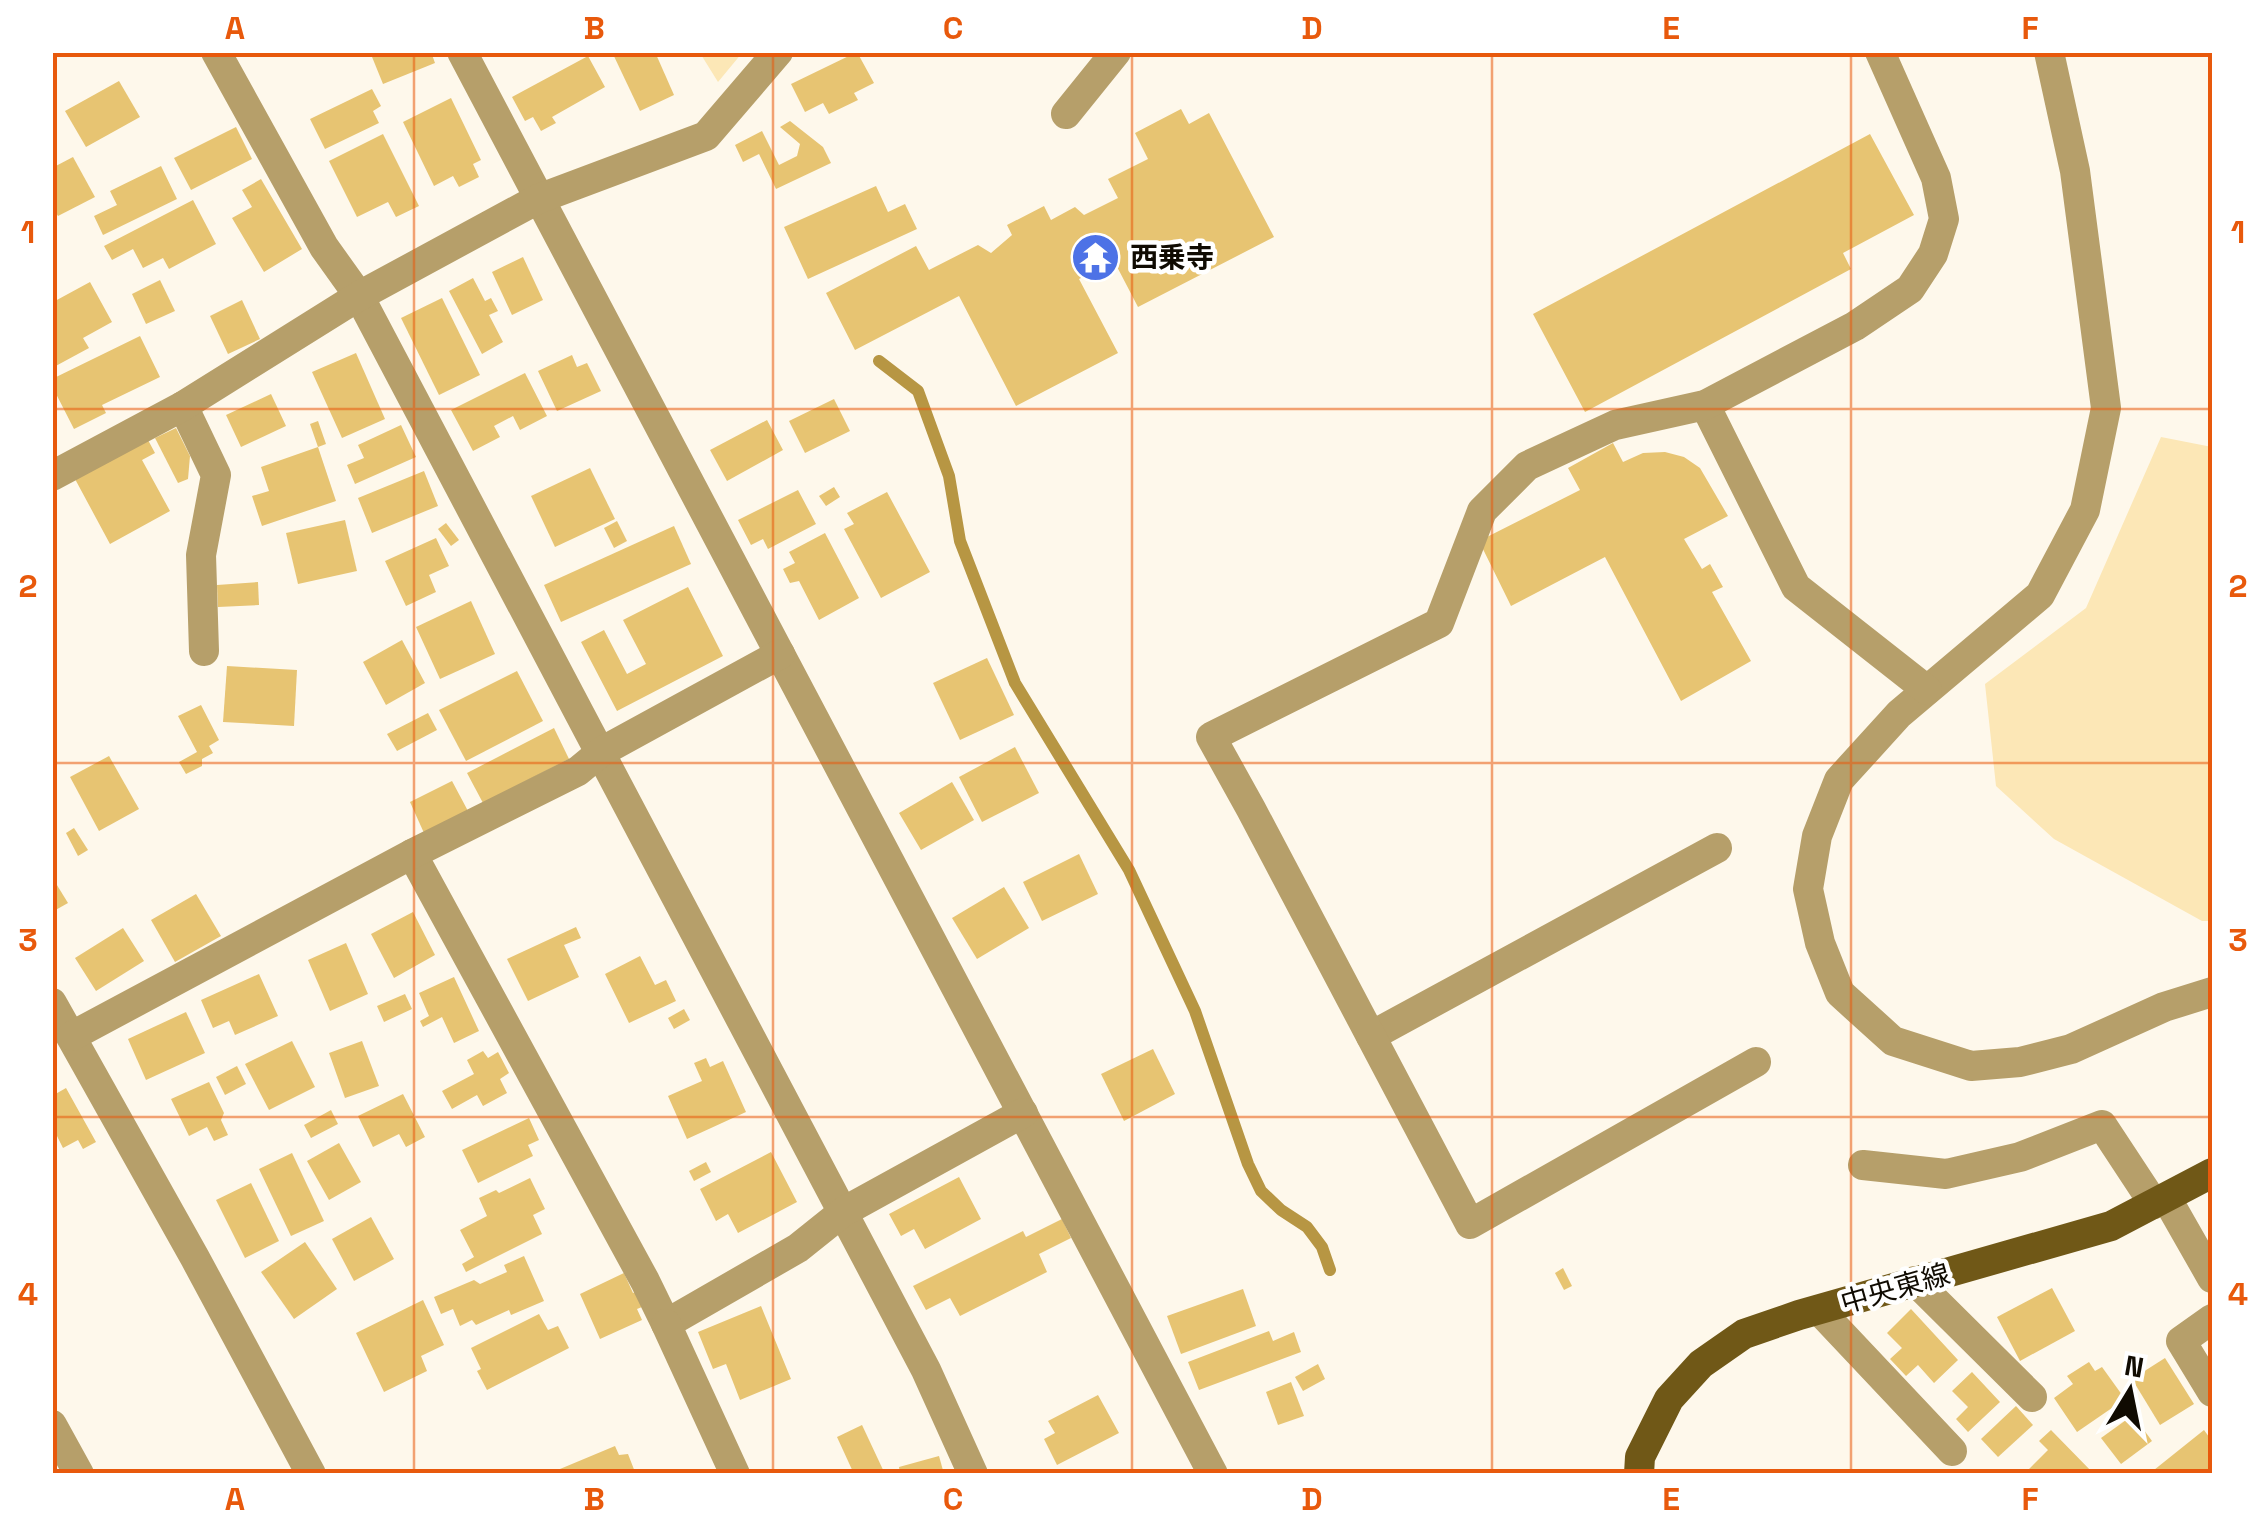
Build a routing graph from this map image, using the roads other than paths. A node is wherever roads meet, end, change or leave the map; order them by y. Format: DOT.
graph roads {
  1 [pos="216,52"];
  2 [pos="462,52"];
  3 [pos="778,52"];
  4 [pos="1116,52"];
  5 [pos="1880,52"];
  6 [pos="2049,52"];
  7 [pos="1066,114"];
  8 [pos="538,199"];
  9 [pos="360,296"];
  10 [pos="1705,405"];
  11 [pos="183,406"];
  12 [pos="52,476"];
  13 [pos="204,650"];
  14 [pos="780,654"];
  15 [pos="1927,690"];
  16 [pos="601,752"];
  17 [pos="1717,848"];
  18 [pos="412,854"];
  19 [pos="2212,992"];
  20 [pos="52,1003"];
  21 [pos="1371,1036"];
  22 [pos="76,1044"];
  23 [pos="1756,1062"];
  24 [pos="52,1065"];
  25 [pos="1023,1113"];
  26 [pos="1863,1165"];
  27 [pos="2212,1173"];
  28 [pos="2160,1202"];
  29 [pos="843,1212"];
  30 [pos="2212,1278"];
  31 [pos="1915,1281"];
  32 [pos="1819,1310"];
  33 [pos="2212,1319"];
  34 [pos="666,1324"];
  35 [pos="2212,1392"];
  36 [pos="2032,1397"];
  37 [pos="52,1425"];
  38 [pos="1952,1451"];
  39 [pos="78,1474"];
  40 [pos="311,1474"];
  41 [pos="735,1474"];
  42 [pos="973,1474"];
  43 [pos="1213,1474"];
  44 [pos="1639,1474"];
  1 -- 9 [label="street"];
  2 -- 8 [label="street"];
  3 -- 8 [label="street"];
  4 -- 7 [label="street"];
  5 -- 10 [label="street"];
  6 -- 15 [label="street"];
  8 -- 9 [label="street"];
  8 -- 14 [label="street"];
  9 -- 11 [label="street"];
  9 -- 16 [label="street"];
  10 -- 15 [label="street"];
  10 -- 21 [label="street"];
  11 -- 12 [label="street"];
  11 -- 13 [label="street"];
  14 -- 16 [label="street"];
  14 -- 25 [label="street"];
  15 -- 19 [label="street"];
  16 -- 18 [label="street"];
  16 -- 29 [label="street"];
  17 -- 21 [label="street"];
  18 -- 22 [label="street"];
  18 -- 34 [label="street"];
  20 -- 22 [label="street"];
  21 -- 23 [label="street"];
  22 -- 24 [label="street"];
  22 -- 40 [label="street"];
  25 -- 29 [label="street"];
  25 -- 43 [label="street"];
  26 -- 28 [label="street"];
  27 -- 28 [label="main road, 中央東線"];
  28 -- 30 [label="street"];
  28 -- 31 [label="main road, 中央東線"];
  29 -- 34 [label="street"];
  29 -- 42 [label="street"];
  31 -- 32 [label="main road, 中央東線"];
  31 -- 36 [label="street"];
  32 -- 38 [label="street"];
  32 -- 44 [label="main road, 中央東線"];
  33 -- 35 [label="street"];
  34 -- 41 [label="street"];
  37 -- 39 [label="street"];
}
